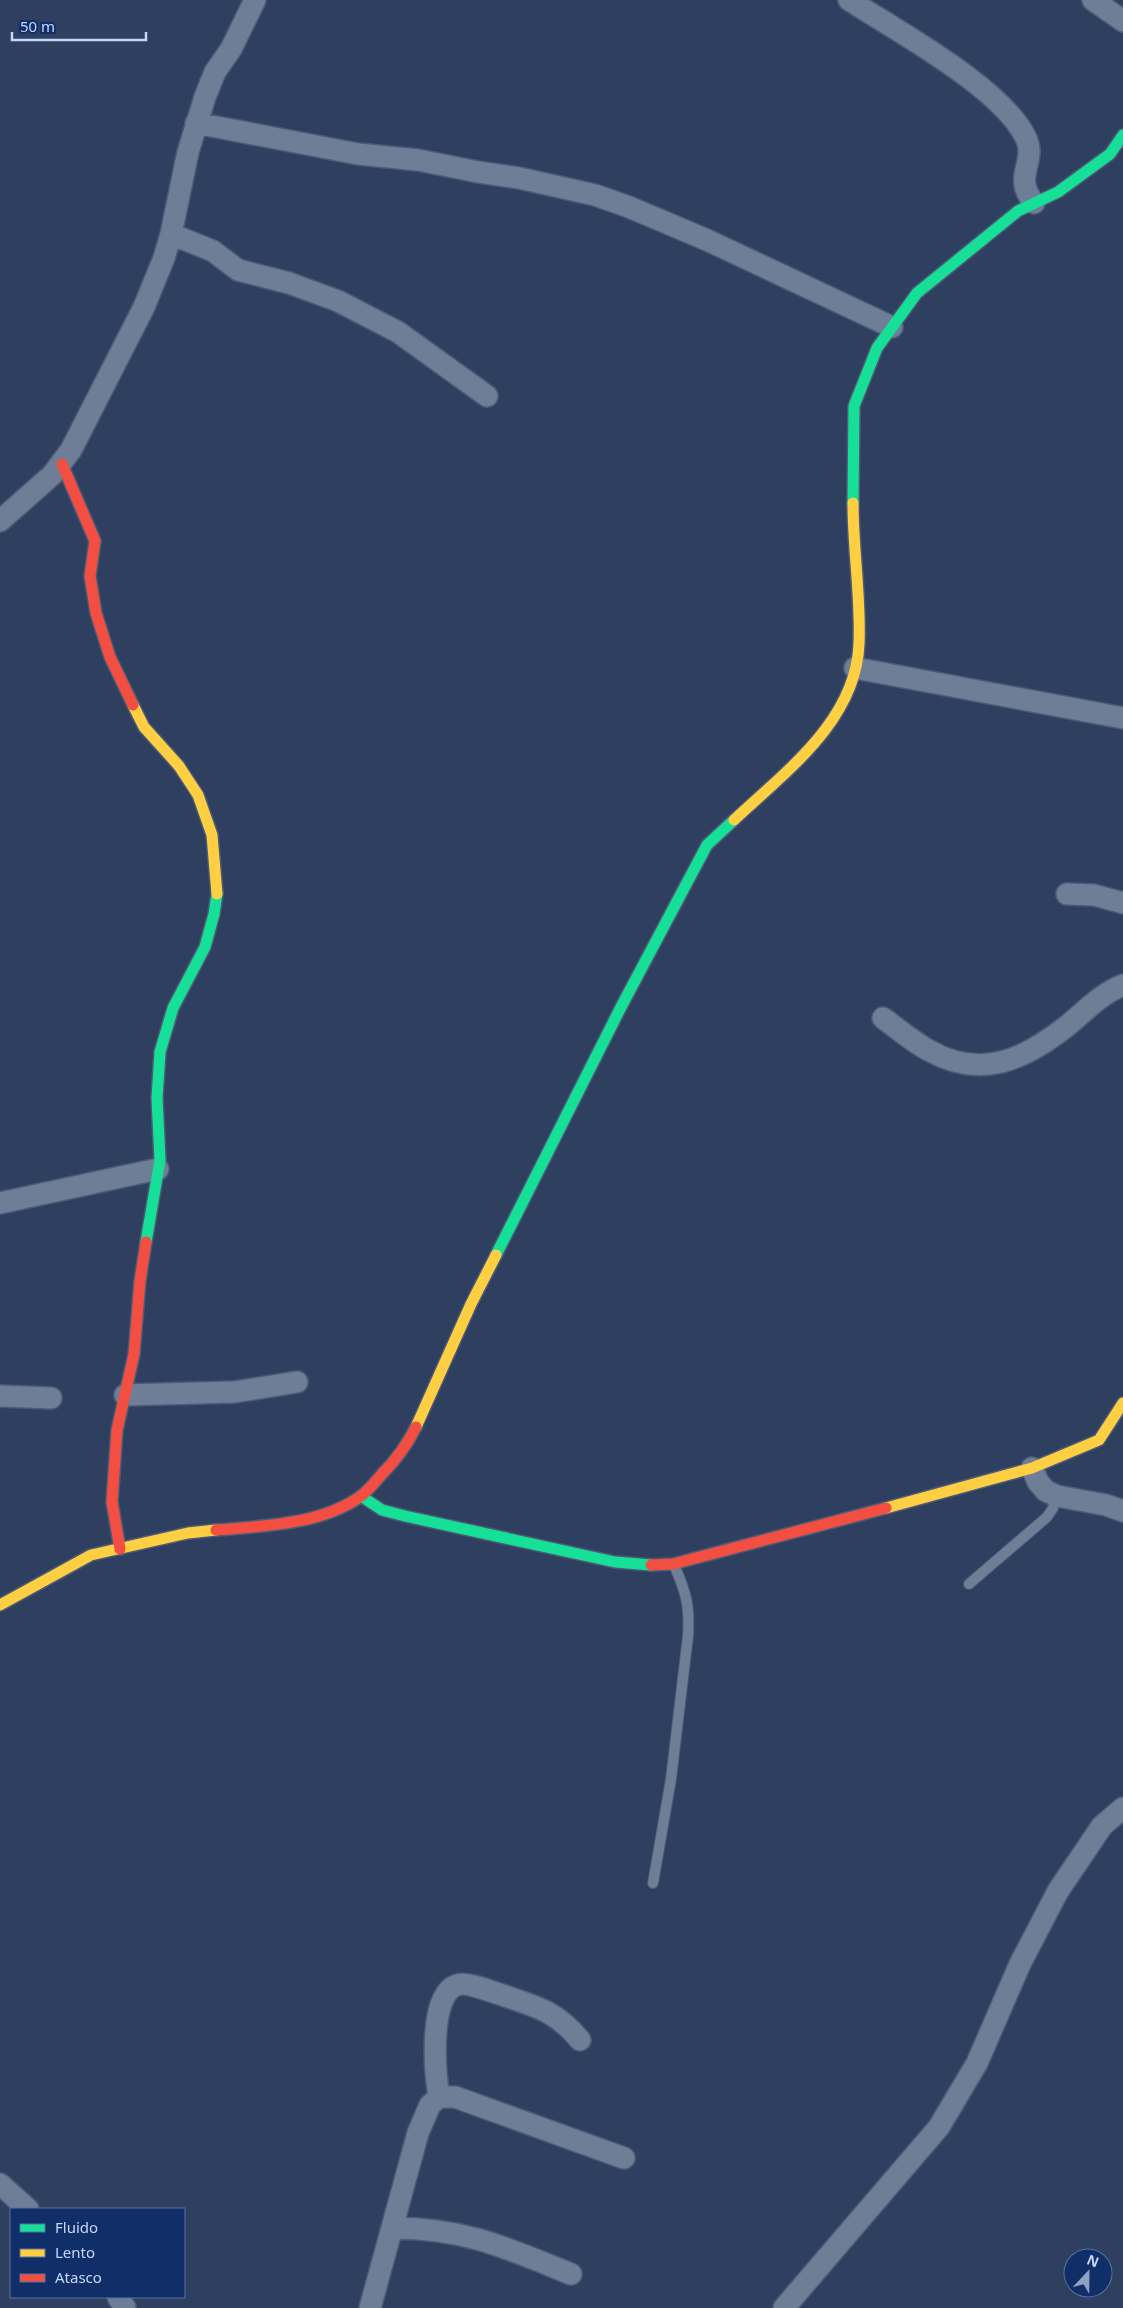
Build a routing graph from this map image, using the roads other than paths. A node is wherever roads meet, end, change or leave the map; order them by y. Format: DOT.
graph roads {
  1 [pos="255,0"];
  2 [pos="848,0"];
  3 [pos="1094,0"];
  4 [pos="1123,21"];
  5 [pos="196,123"];
  6 [pos="1123,136"];
  7 [pos="1034,203"];
  8 [pos="171,234"];
  9 [pos="892,327"];
  10 [pos="487,396"];
  11 [pos="62,464"];
  12 [pos="0,521"];
  13 [pos="855,668"];
  14 [pos="1123,718"];
  15 [pos="1067,894"];
  16 [pos="1123,904"];
  17 [pos="1123,985"];
  18 [pos="883,1018"];
  19 [pos="158,1169"];
  20 [pos="0,1203"];
  21 [pos="297,1382"];
  22 [pos="125,1395"];
  23 [pos="0,1396"];
  24 [pos="52,1398"];
  25 [pos="1123,1402"];
  26 [pos="1032,1468"];
  27 [pos="361,1496"];
  28 [pos="1057,1496"];
  29 [pos="1123,1512"];
  30 [pos="120,1548"];
  31 [pos="673,1564"];
  32 [pos="969,1584"];
  33 [pos="0,1605"];
  34 [pos="1123,1808"];
  35 [pos="653,1883"];
  36 [pos="580,2040"];
  37 [pos="439,2097"];
  38 [pos="624,2158"];
  39 [pos="0,2184"];
  40 [pos="27,2208"];
  41 [pos="393,2228"];
  42 [pos="571,2274"];
  43 [pos="370,2308"];
  44 [pos="784,2308"];
  1 -- 5 [label="street"];
  2 -- 7 [label="street"];
  3 -- 4 [label="street"];
  5 -- 8 [label="street"];
  5 -- 9 [label="street"];
  6 -- 7 [label="street"];
  7 -- 9 [label="street"];
  8 -- 10 [label="street"];
  8 -- 11 [label="street"];
  9 -- 13 [label="street"];
  11 -- 12 [label="street"];
  11 -- 19 [label="street"];
  13 -- 14 [label="street"];
  13 -- 27 [label="street"];
  15 -- 16 [label="street"];
  17 -- 18 [label="street"];
  19 -- 20 [label="street"];
  19 -- 22 [label="street"];
  21 -- 22 [label="street"];
  22 -- 30 [label="street"];
  23 -- 24 [label="street"];
  25 -- 26 [label="street"];
  26 -- 28 [label="street"];
  26 -- 31 [label="street"];
  27 -- 30 [label="street"];
  27 -- 31 [label="street"];
  28 -- 29 [label="street"];
  28 -- 32 [label="lane"];
  30 -- 33 [label="street"];
  31 -- 35 [label="lane"];
  34 -- 44 [label="street"];
  36 -- 37 [label="street"];
  37 -- 38 [label="street"];
  37 -- 41 [label="street"];
  39 -- 40 [label="street"];
  41 -- 42 [label="street"];
  41 -- 43 [label="street"];
}
